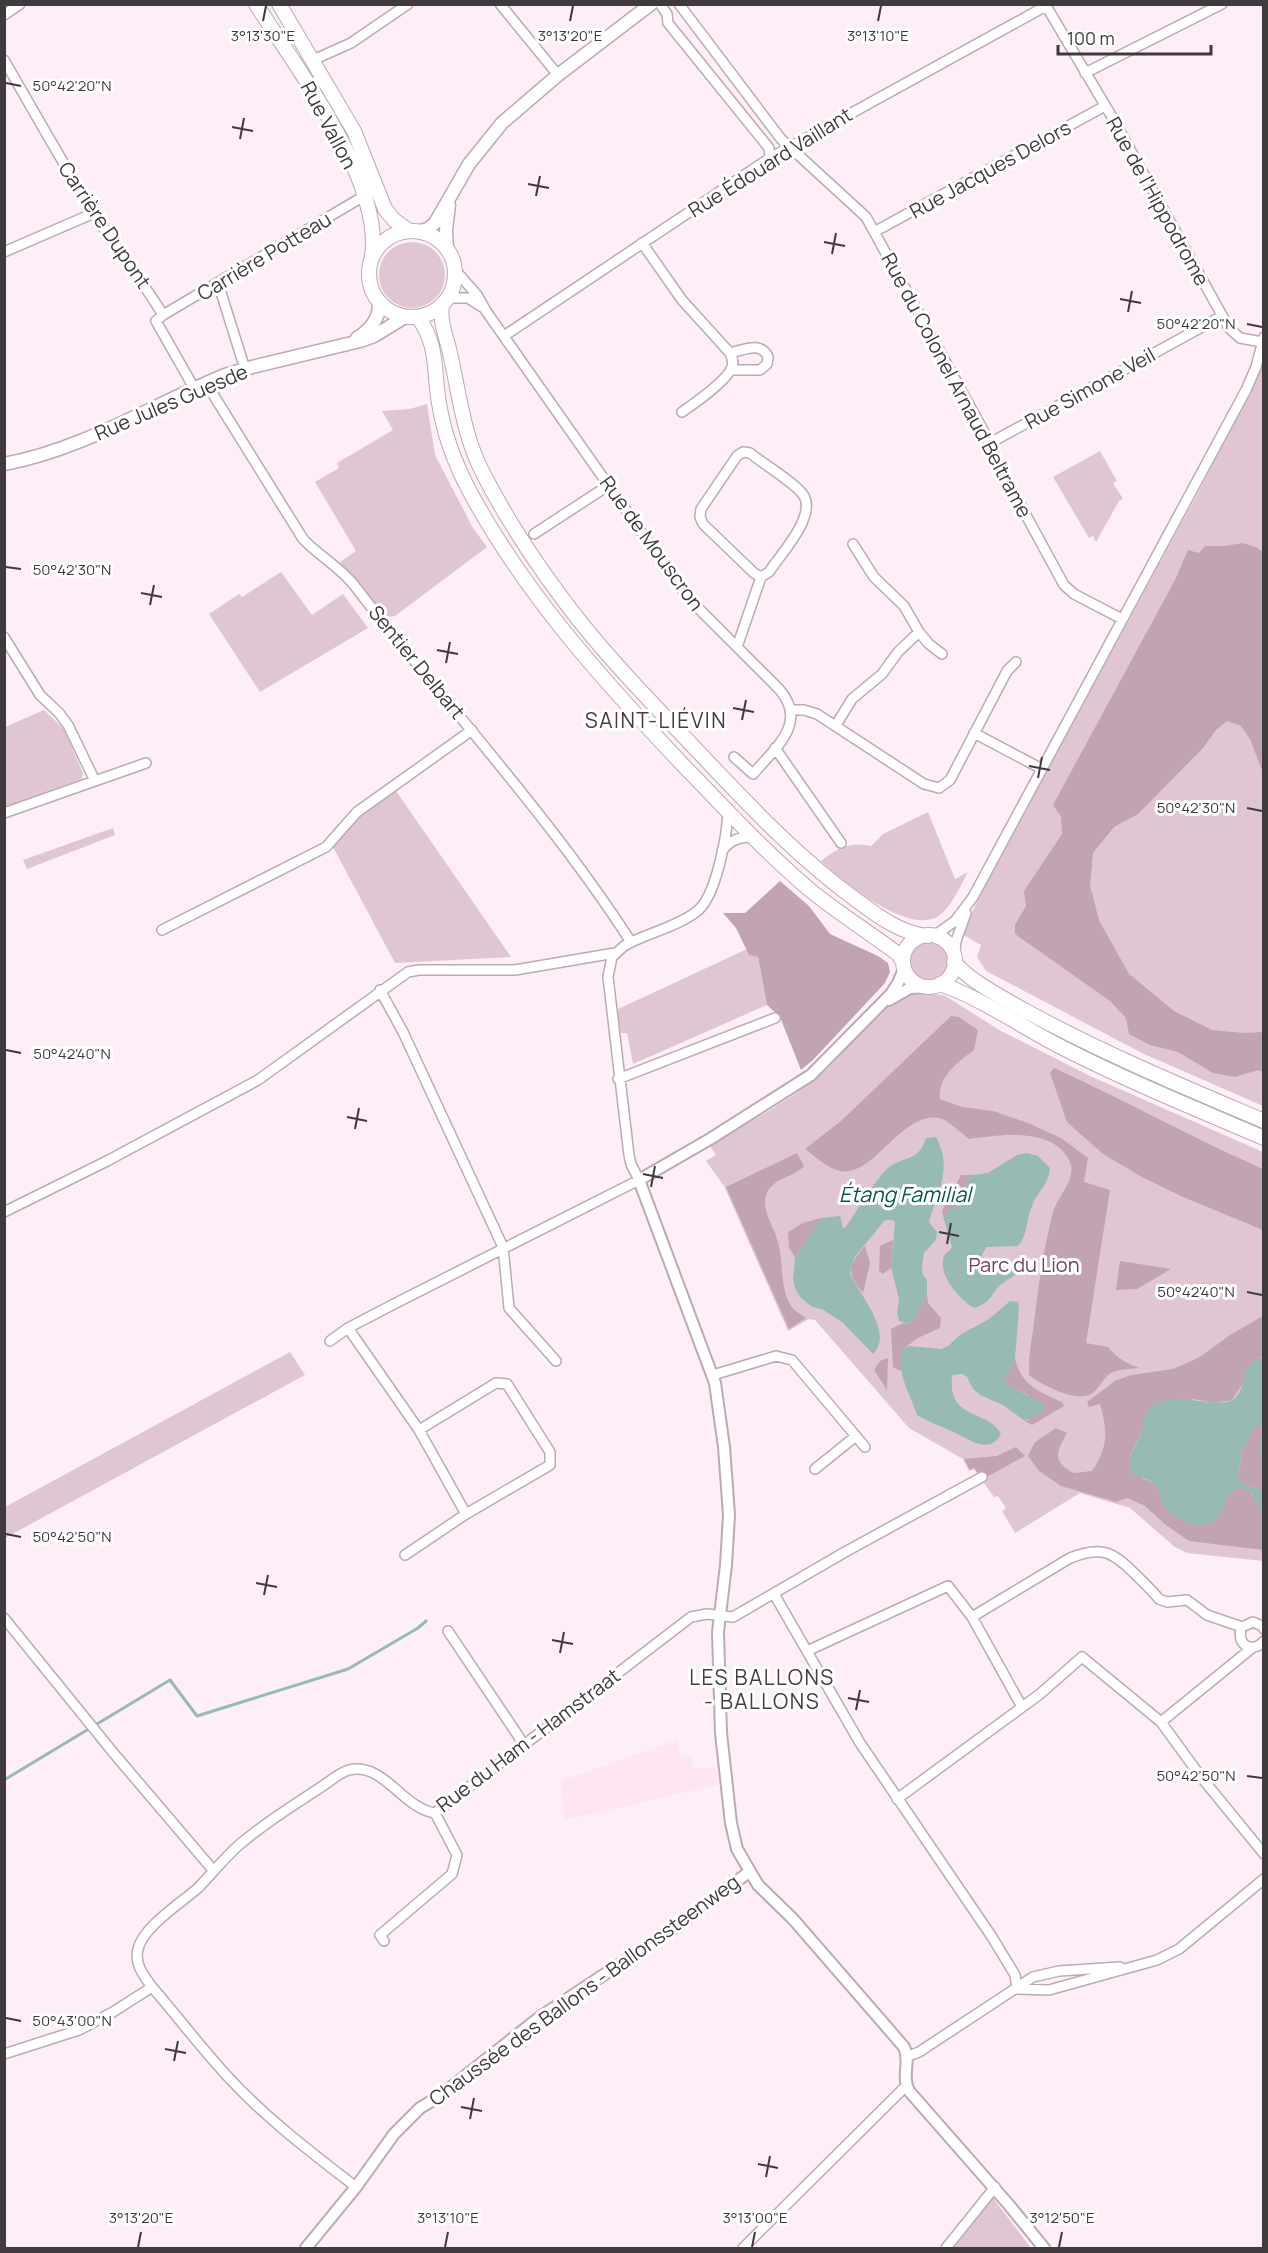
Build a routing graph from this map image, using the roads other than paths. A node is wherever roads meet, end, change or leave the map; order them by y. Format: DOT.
graph roads {
  1 [pos="20,4"];
  2 [pos="256,4"];
  3 [pos="279,4"];
  4 [pos="408,4"];
  5 [pos="500,4"];
  6 [pos="651,4"];
  7 [pos="660,4"];
  8 [pos="679,4"];
  9 [pos="1222,4"];
  10 [pos="1045,5"];
  11 [pos="4,15"];
  12 [pos="4,60"];
  13 [pos="313,60"];
  14 [pos="1085,73"];
  15 [pos="558,75"];
  16 [pos="736,79"];
  17 [pos="721,88"];
  18 [pos="1105,106"];
  19 [pos="789,147"];
  20 [pos="770,158"];
  21 [pos="364,196"];
  22 [pos="450,198"];
  23 [pos="94,213"];
  24 [pos="414,231"];
  25 [pos="874,232"];
  26 [pos="642,243"];
  27 [pos="447,249"];
  28 [pos="4,252"];
  29 [pos="372,256"];
  30 [pos="455,270"];
  31 [pos="218,283"];
  32 [pos="445,301"];
  33 [pos="379,302"];
  34 [pos="486,311"];
  35 [pos="163,315"];
  36 [pos="1222,316"];
  37 [pos="411,317"];
  38 [pos="504,336"];
  39 [pos="1263,340"];
  40 [pos="340,345"];
  41 [pos="730,354"];
  42 [pos="245,369"];
  43 [pos="731,370"];
  44 [pos="200,386"];
  45 [pos="682,412"];
  46 [pos="990,443"];
  47 [pos="4,464"];
  48 [pos="609,485"];
  49 [pos="534,534"];
  50 [pos="853,544"];
  51 [pos="761,577"];
  52 [pos="1122,620"];
  53 [pos="919,632"];
  54 [pos="4,637"];
  55 [pos="737,647"];
  56 [pos="942,654"];
  57 [pos="1016,662"];
  58 [pos="792,710"];
  59 [pos="836,725"];
  60 [pos="472,730"];
  61 [pos="974,734"];
  62 [pos="775,748"];
  63 [pos="734,757"];
  64 [pos="146,763"];
  65 [pos="1042,769"];
  66 [pos="95,781"];
  67 [pos="728,811"];
  68 [pos="4,813"];
  69 [pos="752,837"];
  70 [pos="842,843"];
  71 [pos="722,851"];
  72 [pos="973,897"];
  73 [pos="162,930"];
  74 [pos="930,936"];
  75 [pos="631,942"];
  76 [pos="615,953"];
  77 [pos="954,960"];
  78 [pos="904,965"];
  79 [pos="940,984"];
  80 [pos="925,987"];
  81 [pos="380,990"];
  82 [pos="875,1012"];
  83 [pos="775,1018"];
  84 [pos="618,1079"];
  85 [pos="1263,1121"];
  86 [pos="1263,1138"];
  87 [pos="639,1180"];
  88 [pos="4,1212"];
  89 [pos="503,1247"];
  90 [pos="348,1329"];
  91 [pos="330,1341"];
  92 [pos="556,1361"];
  93 [pos="713,1375"];
  94 [pos="419,1430"];
  95 [pos="856,1436"];
  96 [pos="865,1447"];
  97 [pos="815,1469"];
  98 [pos="982,1477"];
  99 [pos="466,1514"];
  100 [pos="405,1555"];
  101 [pos="774,1594"];
  102 [pos="720,1616"];
  103 [pos="972,1617"];
  104 [pos="4,1618"];
  105 [pos="1242,1627"];
  106 [pos="1263,1629"];
  107 [pos="448,1631"];
  108 [pos="1263,1641"];
  109 [pos="1252,1648"];
  110 [pos="807,1651"];
  111 [pos="1022,1707"];
  112 [pos="1161,1722"];
  113 [pos="525,1746"];
  114 [pos="897,1799"];
  115 [pos="435,1813"];
  116 [pos="1263,1854"];
  117 [pos="213,1870"];
  118 [pos="749,1872"];
  119 [pos="1263,1879"];
  120 [pos="384,1941"];
  121 [pos="1139,1966"];
  122 [pos="152,1987"];
  123 [pos="1017,1989"];
  124 [pos="4,2054"];
  125 [pos="906,2057"];
  126 [pos="906,2086"];
  127 [pos="356,2187"];
  128 [pos="994,2187"];
  129 [pos="306,2248"];
  130 [pos="743,2248"];
  131 [pos="946,2248"];
  132 [pos="1044,2248"];
  1 -- 11 [label="street"];
  2 -- 21 [label="main road, Rue Vallon"];
  3 -- 13 [label="main road, Rue Vallon"];
  4 -- 13 [label="street"];
  5 -- 15 [label="street"];
  6 -- 15 [label="main road"];
  7 -- 17 [label="street"];
  8 -- 16 [label="street, Rue du Colonel Arnaud Beltrame"];
  9 -- 14 [label="street"];
  10 -- 14 [label="street, Rue de l'Hippodrome"];
  10 -- 19 [label="street, Rue Édouard Vaillant"];
  12 -- 23 [label="street, Carrière Dupont"];
  13 -- 24 [label="main road, Rue Vallon"];
  14 -- 18 [label="street, Rue de l'Hippodrome"];
  15 -- 22 [label="main road"];
  16 -- 17 [label="street"];
  16 -- 19 [label="street, Rue du Colonel Arnaud Beltrame"];
  17 -- 20 [label="street"];
  18 -- 25 [label="street, Rue Jacques Delors"];
  18 -- 36 [label="street, Rue de l'Hippodrome"];
  19 -- 20 [label="street, Rue Édouard Vaillant"];
  19 -- 25 [label="street, Rue du Colonel Arnaud Beltrame"];
  20 -- 26 [label="street, Rue Édouard Vaillant"];
  21 -- 29 [label="main road, Rue Vallon"];
  21 -- 31 [label="street, Carrière Potteau"];
  22 -- 24 [label="main road"];
  22 -- 27 [label="main road"];
  23 -- 28 [label="street"];
  23 -- 35 [label="street, Carrière Dupont"];
  24 -- 27 [label="main road"];
  24 -- 29 [label="main road"];
  25 -- 46 [label="street, Rue du Colonel Arnaud Beltrame"];
  26 -- 38 [label="street, Rue Édouard Vaillant"];
  26 -- 41 [label="street"];
  27 -- 30 [label="main road"];
  29 -- 33 [label="main road"];
  30 -- 32 [label="main road"];
  30 -- 34 [label="street, Rue de Mouscron"];
  31 -- 35 [label="street, Carrière Potteau"];
  31 -- 42 [label="street"];
  32 -- 34 [label="street, Rue de Mouscron"];
  32 -- 37 [label="main road"];
  32 -- 74 [label="main road"];
  33 -- 37 [label="main road"];
  33 -- 40 [label="main road, Rue Jules Guesde"];
  34 -- 38 [label="street, Rue de Mouscron"];
  35 -- 44 [label="street, Carrière Dupont"];
  36 -- 39 [label="street, Rue de l'Hippodrome"];
  36 -- 46 [label="street, Rue Simone Veil"];
  37 -- 40 [label="main road, Rue Jules Guesde"];
  37 -- 67 [label="main road"];
  38 -- 48 [label="street, Rue de Mouscron"];
  39 -- 52 [label="street"];
  40 -- 42 [label="main road, Rue Jules Guesde"];
  41 -- 43 [label="street"];
  41 -- 43 [label="street"];
  42 -- 44 [label="main road, Rue Jules Guesde"];
  43 -- 45 [label="street"];
  44 -- 47 [label="main road, Rue Jules Guesde"];
  44 -- 60 [label="street, Sentier Delbart"];
  46 -- 52 [label="street, Rue du Colonel Arnaud Beltrame"];
  48 -- 49 [label="street"];
  48 -- 55 [label="street, Rue de Mouscron"];
  50 -- 53 [label="street"];
  51 -- 51 [label="street"];
  51 -- 55 [label="street"];
  52 -- 65 [label="street"];
  53 -- 56 [label="street"];
  53 -- 59 [label="street"];
  54 -- 66 [label="street"];
  55 -- 58 [label="street, Rue de Mouscron"];
  57 -- 61 [label="street"];
  58 -- 59 [label="street"];
  58 -- 62 [label="street"];
  59 -- 61 [label="street"];
  60 -- 73 [label="street"];
  60 -- 75 [label="street, Sentier Delbart"];
  61 -- 65 [label="street"];
  62 -- 63 [label="street"];
  62 -- 70 [label="street"];
  64 -- 66 [label="street"];
  65 -- 72 [label="street"];
  66 -- 68 [label="street"];
  67 -- 69 [label="main road"];
  67 -- 71 [label="street"];
  69 -- 71 [label="street"];
  69 -- 78 [label="main road"];
  71 -- 75 [label="street"];
  72 -- 74 [label="street"];
  72 -- 77 [label="street"];
  74 -- 77 [label="main road"];
  74 -- 78 [label="main road"];
  75 -- 76 [label="street"];
  76 -- 81 [label="street"];
  76 -- 84 [label="street"];
  77 -- 79 [label="main road"];
  77 -- 85 [label="main road"];
  78 -- 80 [label="main road"];
  78 -- 82 [label="street"];
  79 -- 80 [label="main road"];
  79 -- 86 [label="main road"];
  80 -- 82 [label="street"];
  81 -- 88 [label="street"];
  81 -- 89 [label="street"];
  82 -- 87 [label="street"];
  83 -- 84 [label="street"];
  84 -- 87 [label="street"];
  87 -- 89 [label="street"];
  87 -- 93 [label="street"];
  89 -- 90 [label="street"];
  89 -- 92 [label="street"];
  90 -- 91 [label="street"];
  90 -- 94 [label="street"];
  93 -- 95 [label="street"];
  93 -- 102 [label="street"];
  94 -- 99 [label="street"];
  94 -- 99 [label="street"];
  95 -- 96 [label="street"];
  95 -- 97 [label="street"];
  98 -- 101 [label="street, Rue du Ham - Hamstraat"];
  99 -- 100 [label="street"];
  101 -- 102 [label="street, Rue du Ham - Hamstraat"];
  101 -- 110 [label="street"];
  102 -- 113 [label="street, Rue du Ham - Hamstraat"];
  102 -- 118 [label="street"];
  103 -- 105 [label="street"];
  103 -- 110 [label="street"];
  103 -- 111 [label="street"];
  104 -- 117 [label="street"];
  105 -- 106 [label="street"];
  105 -- 109 [label="street"];
  107 -- 113 [label="street"];
  108 -- 109 [label="street"];
  109 -- 112 [label="street"];
  110 -- 114 [label="street"];
  111 -- 112 [label="street"];
  111 -- 114 [label="street"];
  112 -- 116 [label="street"];
  113 -- 115 [label="street, Rue du Ham - Hamstraat"];
  114 -- 123 [label="street"];
  115 -- 117 [label="street, Rue du Ham - Hamstraat"];
  115 -- 120 [label="street"];
  117 -- 122 [label="street, Rue du Ham - Hamstraat"];
  118 -- 125 [label="street"];
  118 -- 127 [label="street, Chaussée des Ballons - Ballonssteenweg"];
  119 -- 121 [label="street"];
  121 -- 123 [label="street"];
  121 -- 123 [label="street"];
  122 -- 124 [label="street"];
  122 -- 127 [label="street, Rue du Ham - Hamstraat"];
  123 -- 125 [label="street"];
  125 -- 126 [label="street"];
  126 -- 128 [label="street"];
  126 -- 130 [label="street"];
  127 -- 129 [label="street, Chaussée des Ballons - Ballonssteenweg"];
  128 -- 131 [label="street"];
  128 -- 132 [label="street"];
}
